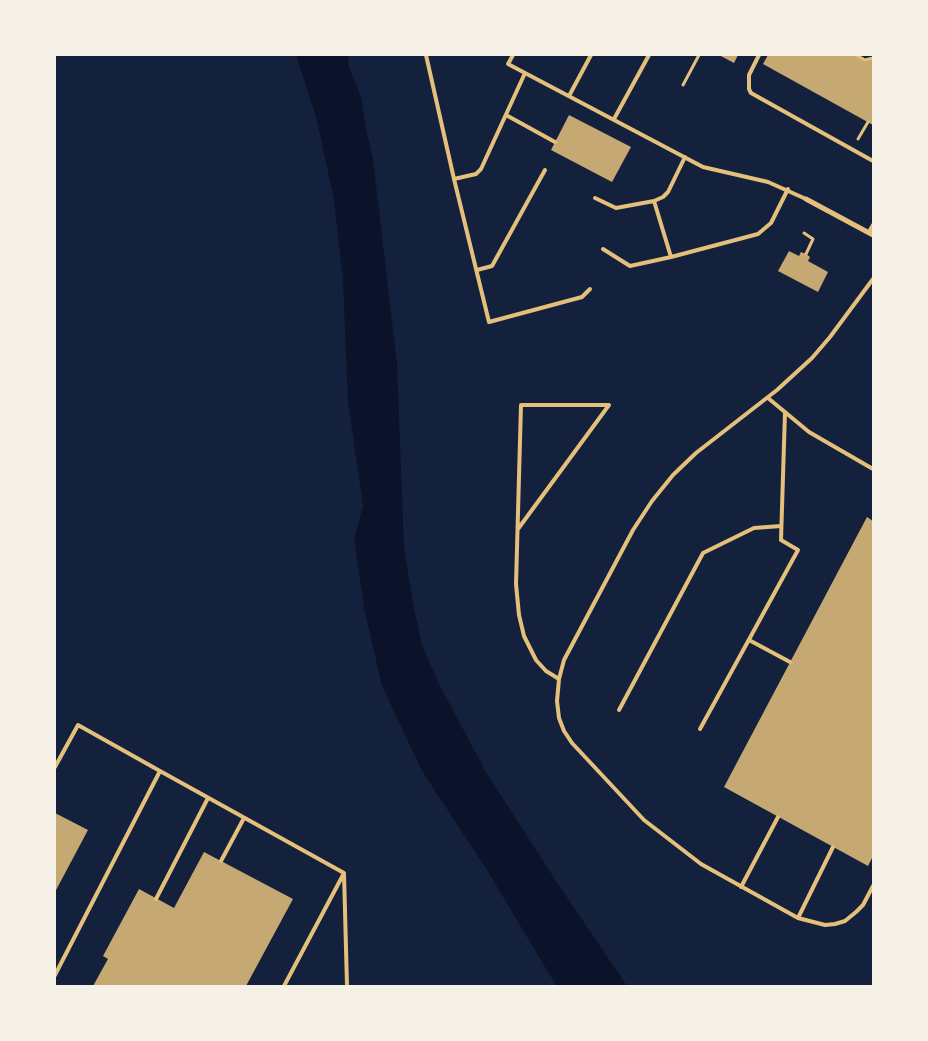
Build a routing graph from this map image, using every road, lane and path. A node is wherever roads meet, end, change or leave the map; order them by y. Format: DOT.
graph roads {
  1 [pos="426,55"];
  2 [pos="513,55"];
  3 [pos="591,55"];
  4 [pos="649,55"];
  5 [pos="699,55"];
  6 [pos="759,55"];
  7 [pos="856,55"];
  8 [pos="873,58"];
  9 [pos="525,73"];
  10 [pos="683,85"];
  11 [pos="569,96"];
  12 [pos="506,115"];
  13 [pos="614,119"];
  14 [pos="868,122"];
  15 [pos="555,142"];
  16 [pos="852,150"];
  17 [pos="685,157"];
  18 [pos="873,161"];
  19 [pos="545,170"];
  20 [pos="454,179"];
  21 [pos="788,189"];
  22 [pos="595,198"];
  23 [pos="806,199"];
  24 [pos="654,201"];
  25 [pos="873,225"];
  26 [pos="804,234"];
  27 [pos="871,234"];
  28 [pos="603,248"];
  29 [pos="806,254"];
  30 [pos="671,257"];
  31 [pos="477,270"];
  32 [pos="873,279"];
  33 [pos="590,289"];
  34 [pos="768,398"];
  35 [pos="785,412"];
  36 [pos="873,469"];
  37 [pos="781,526"];
  38 [pos="518,529"];
  39 [pos="749,640"];
  40 [pos="790,662"];
  41 [pos="559,679"];
  42 [pos="619,710"];
  43 [pos="700,729"];
  44 [pos="55,768"];
  45 [pos="160,771"];
  46 [pos="208,798"];
  47 [pos="778,817"];
  48 [pos="244,818"];
  49 [pos="833,847"];
  50 [pos="221,861"];
  51 [pos="344,873"];
  52 [pos="741,886"];
  53 [pos="873,886"];
  54 [pos="156,898"];
  55 [pos="798,918"];
  56 [pos="55,975"];
  57 [pos="284,986"];
  58 [pos="347,986"];
  1 -- 20 [label="lane"];
  2 -- 9 [label="lane"];
  3 -- 11 [label="lane"];
  4 -- 13 [label="lane"];
  5 -- 10 [label="path"];
  6 -- 16 [label="lane"];
  7 -- 8 [label="path"];
  9 -- 11 [label="lane"];
  9 -- 12 [label="lane"];
  11 -- 13 [label="lane"];
  12 -- 15 [label="lane"];
  12 -- 20 [label="lane"];
  13 -- 17 [label="lane"];
  14 -- 16 [label="path"];
  16 -- 18 [label="lane"];
  17 -- 21 [label="lane"];
  17 -- 24 [label="lane"];
  19 -- 31 [label="lane"];
  20 -- 31 [label="lane"];
  21 -- 23 [label="lane"];
  21 -- 30 [label="lane"];
  22 -- 24 [label="lane"];
  23 -- 27 [label="street"];
  24 -- 30 [label="lane"];
  25 -- 27 [label="lane"];
  26 -- 29 [label="path"];
  28 -- 30 [label="lane"];
  31 -- 33 [label="lane"];
  32 -- 34 [label="lane"];
  34 -- 35 [label="lane"];
  34 -- 41 [label="lane"];
  35 -- 36 [label="lane"];
  35 -- 37 [label="lane"];
  37 -- 39 [label="lane"];
  37 -- 42 [label="lane"];
  38 -- 38 [label="lane"];
  38 -- 41 [label="lane"];
  39 -- 40 [label="lane"];
  39 -- 43 [label="lane"];
  41 -- 52 [label="lane"];
  44 -- 45 [label="lane"];
  45 -- 46 [label="lane"];
  45 -- 56 [label="lane"];
  46 -- 48 [label="lane"];
  46 -- 54 [label="lane"];
  47 -- 52 [label="lane"];
  48 -- 50 [label="lane"];
  48 -- 51 [label="lane"];
  49 -- 55 [label="lane"];
  51 -- 57 [label="lane"];
  51 -- 58 [label="lane"];
  52 -- 55 [label="lane"];
  53 -- 55 [label="lane"];
}
